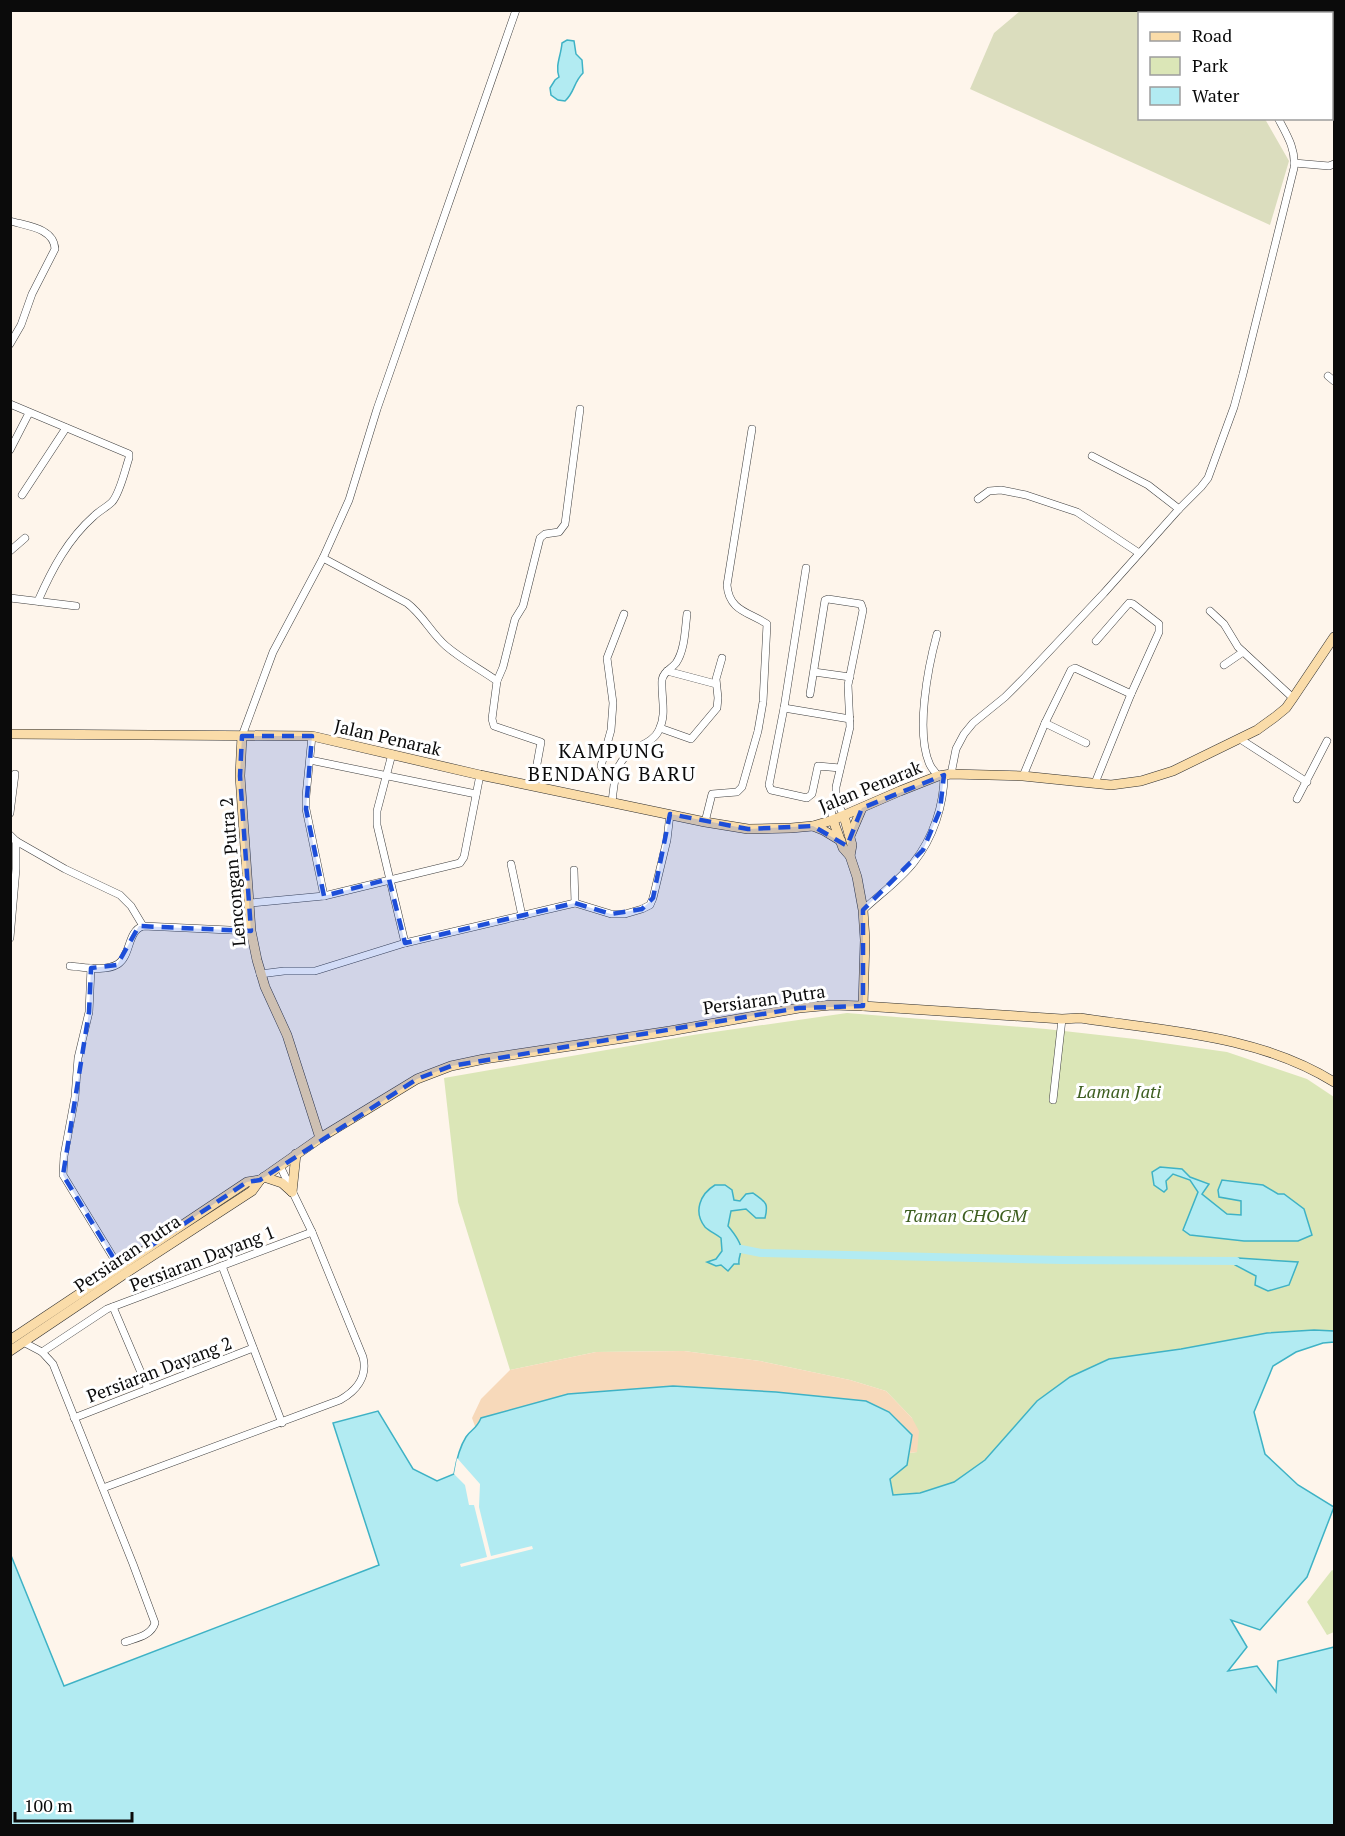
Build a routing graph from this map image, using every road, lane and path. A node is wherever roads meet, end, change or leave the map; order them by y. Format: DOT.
graph roads {
  1 [pos="516,10"];
  2 [pos="1279,120"];
  3 [pos="1294,163"];
  4 [pos="1335,164"];
  5 [pos="10,221"];
  6 [pos="10,344"];
  7 [pos="10,404"];
  8 [pos="580,409"];
  9 [pos="29,413"];
  10 [pos="66,428"];
  11 [pos="752,429"];
  12 [pos="10,450"];
  13 [pos="1092,456"];
  14 [pos="22,495"];
  15 [pos="978,499"];
  16 [pos="1179,509"];
  17 [pos="25,538"];
  18 [pos="10,551"];
  19 [pos="1139,553"];
  20 [pos="323,558"];
  21 [pos="806,568"];
  22 [pos="10,598"];
  23 [pos="38,601"];
  24 [pos="76,606"];
  25 [pos="1210,611"];
  26 [pos="624,614"];
  27 [pos="687,614"];
  28 [pos="937,634"];
  29 [pos="1335,637"];
  30 [pos="1096,641"];
  31 [pos="1242,652"];
  32 [pos="722,658"];
  33 [pos="1224,665"];
  34 [pos="667,671"];
  35 [pos="814,672"];
  36 [pos="850,677"];
  37 [pos="497,681"];
  38 [pos="716,684"];
  39 [pos="810,694"];
  40 [pos="1131,694"];
  41 [pos="1293,698"];
  42 [pos="784,708"];
  43 [pos="850,719"];
  44 [pos="1045,723"];
  45 [pos="660,728"];
  46 [pos="10,734"];
  47 [pos="242,736"];
  48 [pos="312,736"];
  49 [pos="1240,739"];
  50 [pos="1327,741"];
  51 [pos="1086,743"];
  52 [pos="392,754"];
  53 [pos="310,760"];
  54 [pos="840,768"];
  55 [pos="15,774"];
  56 [pos="480,775"];
  57 [pos="945,775"];
  58 [pos="388,776"];
  59 [pos="615,776"];
  60 [pos="1023,776"];
  61 [pos="1307,782"];
  62 [pos="1095,783"];
  63 [pos="533,786"];
  64 [pos="476,794"];
  65 [pos="1298,799"];
  66 [pos="836,800"];
  67 [pos="612,802"];
  68 [pos="862,808"];
  69 [pos="10,813"];
  70 [pos="670,814"];
  71 [pos="844,816"];
  72 [pos="833,820"];
  73 [pos="705,822"];
  74 [pos="813,826"];
  75 [pos="13,838"];
  76 [pos="845,839"];
  77 [pos="511,864"];
  78 [pos="574,870"];
  79 [pos="389,879"];
  80 [pos="324,896"];
  81 [pos="250,903"];
  82 [pos="575,903"];
  83 [pos="863,910"];
  84 [pos="522,916"];
  85 [pos="143,926"];
  86 [pos="251,931"];
  87 [pos="10,938"];
  88 [pos="405,943"];
  89 [pos="70,966"];
  90 [pos="91,968"];
  91 [pos="260,974"];
  92 [pos="862,1006"];
  93 [pos="1062,1019"];
  94 [pos="1335,1082"];
  95 [pos="1053,1100"];
  96 [pos="320,1138"];
  97 [pos="296,1154"];
  98 [pos="280,1166"];
  99 [pos="262,1179"];
  100 [pos="292,1192"];
  101 [pos="312,1232"];
  102 [pos="222,1266"];
  103 [pos="119,1267"];
  104 [pos="114,1307"];
  105 [pos="10,1340"];
  106 [pos="25,1343"];
  107 [pos="253,1348"];
  108 [pos="10,1351"];
  109 [pos="42,1352"];
  110 [pos="148,1389"];
  111 [pos="74,1418"];
  112 [pos="282,1423"];
  113 [pos="103,1488"];
  114 [pos="125,1642"];
  1 -- 20 [label="street"];
  2 -- 3 [label="street"];
  3 -- 4 [label="street"];
  3 -- 16 [label="street"];
  5 -- 6 [label="street"];
  7 -- 9 [label="street"];
  8 -- 37 [label="street"];
  9 -- 10 [label="street"];
  9 -- 12 [label="street"];
  10 -- 14 [label="street"];
  10 -- 23 [label="street"];
  11 -- 73 [label="street"];
  13 -- 16 [label="street"];
  15 -- 19 [label="street"];
  16 -- 19 [label="street"];
  17 -- 18 [label="street"];
  19 -- 57 [label="street"];
  20 -- 37 [label="street"];
  20 -- 47 [label="street"];
  21 -- 42 [label="street"];
  22 -- 23 [label="street"];
  23 -- 24 [label="street"];
  25 -- 31 [label="street"];
  26 -- 59 [label="street"];
  27 -- 34 [label="street"];
  28 -- 57 [label="street"];
  29 -- 41 [label="main road, Jalan Penarak"];
  30 -- 40 [label="street"];
  31 -- 33 [label="street"];
  31 -- 41 [label="street"];
  32 -- 38 [label="street"];
  34 -- 38 [label="street"];
  34 -- 45 [label="street"];
  35 -- 36 [label="street"];
  35 -- 36 [label="street"];
  35 -- 39 [label="street"];
  36 -- 43 [label="street"];
  37 -- 63 [label="street"];
  38 -- 45 [label="street"];
  40 -- 44 [label="street"];
  40 -- 62 [label="street"];
  41 -- 49 [label="main road, Jalan Penarak"];
  42 -- 43 [label="street"];
  42 -- 54 [label="street"];
  43 -- 54 [label="street"];
  44 -- 51 [label="street"];
  44 -- 60 [label="street"];
  45 -- 59 [label="street"];
  46 -- 47 [label="main road, Jalan Penarak"];
  47 -- 48 [label="main road, Jalan Penarak"];
  47 -- 81 [label="main road, Lencongan Putra 2"];
  48 -- 52 [label="main road, Jalan Penarak"];
  48 -- 53 [label="street"];
  49 -- 61 [label="street"];
  49 -- 62 [label="main road, Jalan Penarak"];
  50 -- 61 [label="street"];
  52 -- 56 [label="main road, Jalan Penarak"];
  52 -- 58 [label="street"];
  53 -- 58 [label="street"];
  53 -- 80 [label="street"];
  54 -- 66 [label="street"];
  55 -- 69 [label="street"];
  56 -- 63 [label="main road, Jalan Penarak"];
  56 -- 64 [label="street"];
  57 -- 60 [label="main road, Jalan Penarak"];
  57 -- 68 [label="main road, Jalan Penarak"];
  57 -- 83 [label="street"];
  58 -- 64 [label="street"];
  58 -- 79 [label="street"];
  59 -- 67 [label="street"];
  60 -- 62 [label="main road, Jalan Penarak"];
  61 -- 65 [label="street"];
  63 -- 67 [label="main road, Jalan Penarak"];
  64 -- 79 [label="street"];
  66 -- 71 [label="street"];
  66 -- 72 [label="street"];
  67 -- 70 [label="main road, Jalan Penarak"];
  68 -- 71 [label="main road, Jalan Penarak"];
  68 -- 76 [label="main road"];
  70 -- 73 [label="main road, Jalan Penarak"];
  70 -- 82 [label="street"];
  71 -- 72 [label="main road, Jalan Penarak"];
  71 -- 76 [label="main road"];
  72 -- 74 [label="main road, Jalan Penarak"];
  72 -- 76 [label="main road"];
  73 -- 74 [label="main road, Jalan Penarak"];
  74 -- 76 [label="main road"];
  75 -- 85 [label="street"];
  75 -- 87 [label="street"];
  76 -- 83 [label="main road"];
  77 -- 84 [label="street"];
  78 -- 82 [label="street"];
  79 -- 80 [label="street"];
  79 -- 88 [label="street"];
  80 -- 81 [label="street"];
  81 -- 86 [label="main road, Lencongan Putra 2"];
  82 -- 84 [label="street"];
  83 -- 92 [label="main road"];
  84 -- 88 [label="street"];
  85 -- 86 [label="street"];
  85 -- 90 [label="street"];
  86 -- 91 [label="main road, Lencongan Putra 2"];
  88 -- 91 [label="street"];
  89 -- 90 [label="street"];
  90 -- 103 [label="street"];
  91 -- 96 [label="main road, Lencongan Putra 2"];
  92 -- 93 [label="main road, Persiaran Putra"];
  92 -- 96 [label="main road, Persiaran Putra"];
  93 -- 94 [label="main road, Persiaran Putra"];
  93 -- 95 [label="street"];
  96 -- 97 [label="main road, Persiaran Putra"];
  97 -- 98 [label="main road, Persiaran Putra"];
  97 -- 100 [label="main road"];
  98 -- 99 [label="main road, Persiaran Putra"];
  98 -- 100 [label="street"];
  99 -- 100 [label="main road"];
  99 -- 103 [label="main road, Persiaran Putra"];
  99 -- 106 [label="main road, Persiaran Putra"];
  100 -- 101 [label="street"];
  101 -- 102 [label="street, Persiaran Dayang 1"];
  101 -- 112 [label="street"];
  102 -- 104 [label="street, Persiaran Dayang 1"];
  102 -- 107 [label="street"];
  103 -- 105 [label="main road, Persiaran Putra"];
  104 -- 109 [label="street, Persiaran Dayang 1"];
  104 -- 110 [label="street"];
  106 -- 108 [label="main road, Persiaran Putra"];
  106 -- 109 [label="street"];
  107 -- 110 [label="street, Persiaran Dayang 2"];
  107 -- 112 [label="street"];
  109 -- 111 [label="street"];
  110 -- 111 [label="street, Persiaran Dayang 2"];
  111 -- 113 [label="street"];
  112 -- 113 [label="street"];
  113 -- 114 [label="street"];
}
